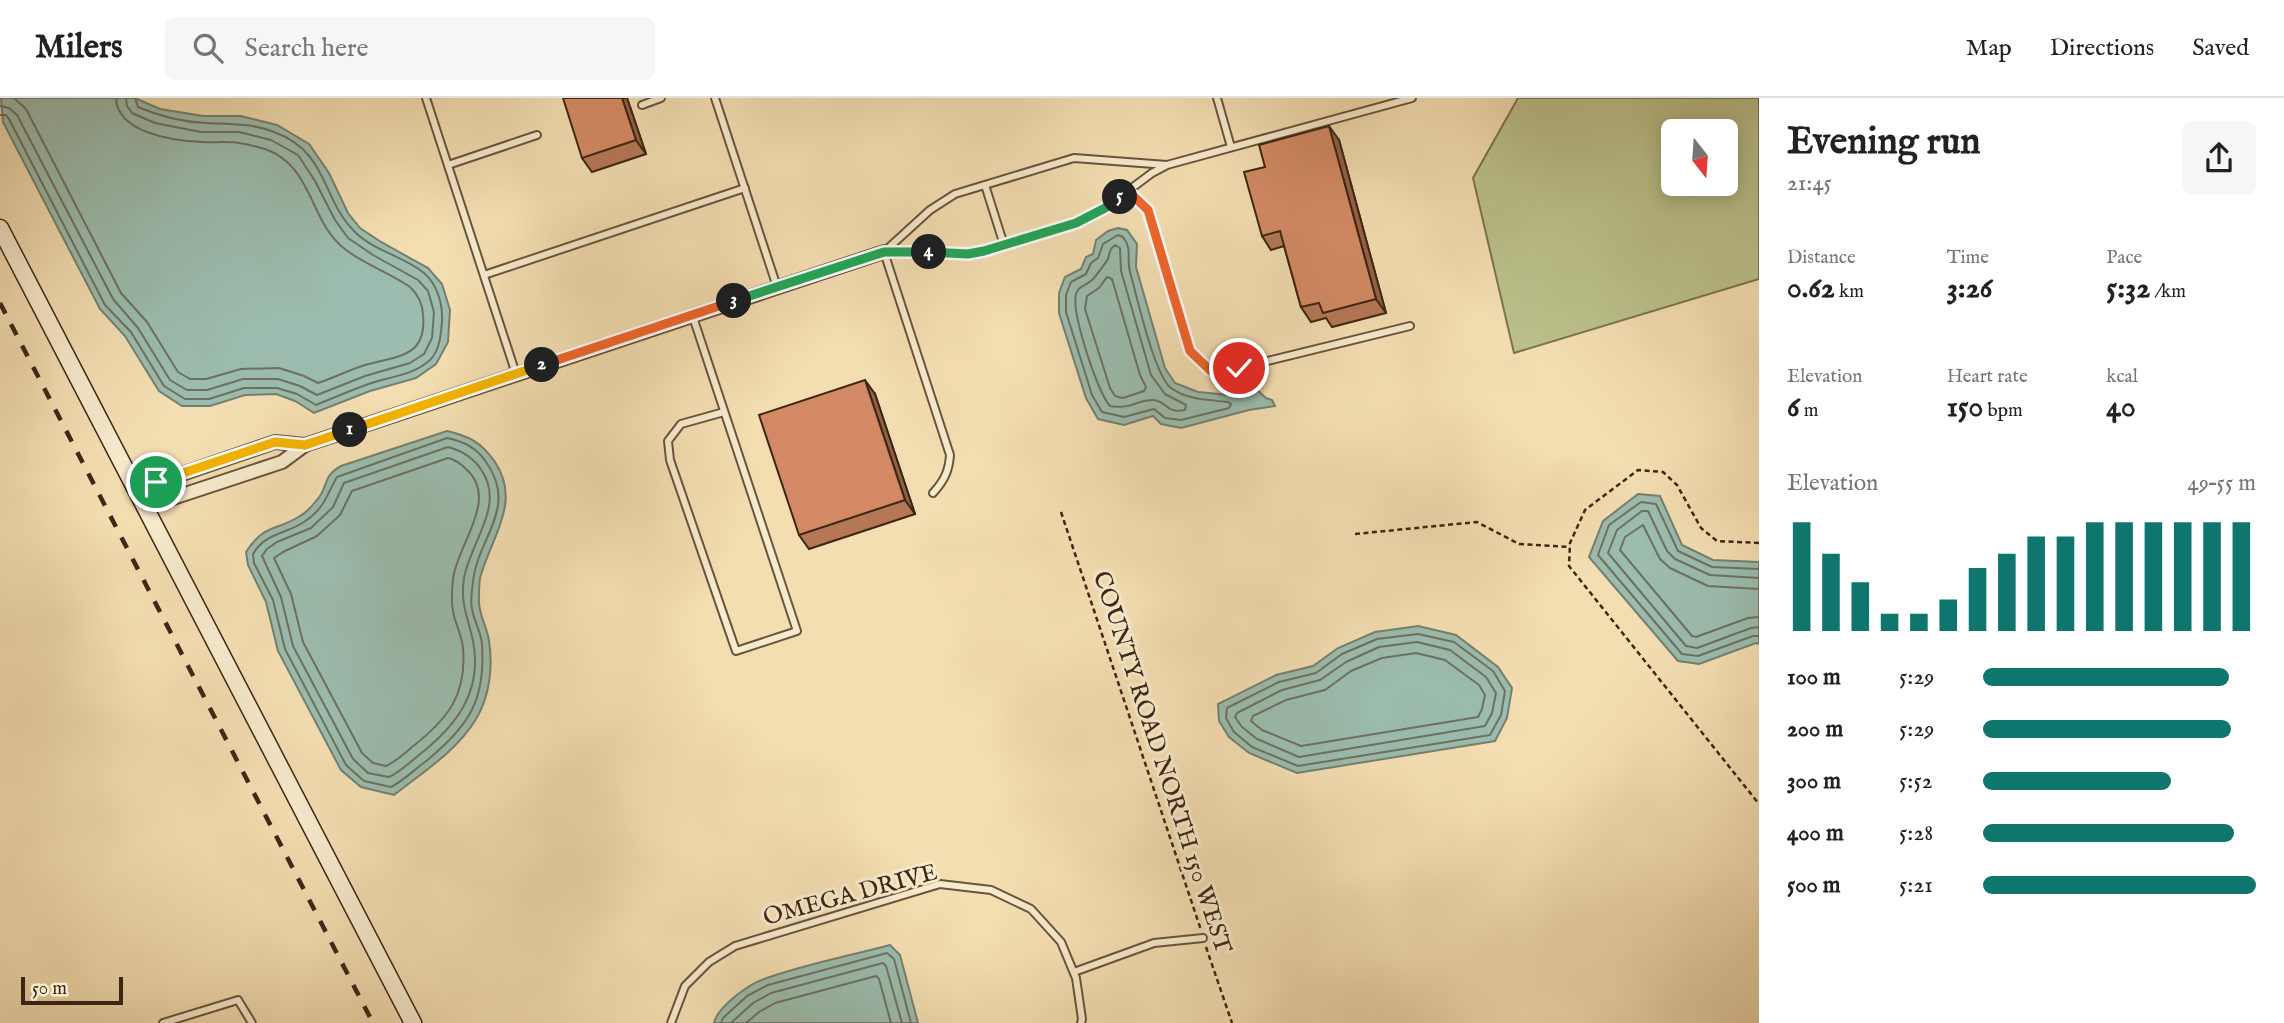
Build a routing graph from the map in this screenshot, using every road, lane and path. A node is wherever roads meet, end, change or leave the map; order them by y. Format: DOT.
graph roads {
  1 [pos="426,98"];
  2 [pos="661,98"];
  3 [pos="715,98"];
  4 [pos="1217,98"];
  5 [pos="1412,98"];
  6 [pos="1391,101"];
  7 [pos="642,105"];
  8 [pos="537,135"];
  9 [pos="1231,148"];
  10 [pos="448,165"];
  11 [pos="1167,165"];
  12 [pos="985,185"];
  13 [pos="745,188"];
  14 [pos="1128,191"];
  15 [pos="0,228"];
  16 [pos="1004,245"];
  17 [pos="884,252"];
  18 [pos="484,275"];
  19 [pos="777,287"];
  20 [pos="692,315"];
  21 [pos="1410,326"];
  22 [pos="516,374"];
  23 [pos="724,412"];
  24 [pos="305,445"];
  25 [pos="933,493"];
  26 [pos="141,499"];
  27 [pos="1061,512"];
  28 [pos="1355,534"];
  29 [pos="1759,543"];
  30 [pos="1570,547"];
  31 [pos="1759,804"];
  32 [pos="1203,938"];
  33 [pos="1074,972"];
  34 [pos="163,1023"];
  35 [pos="252,1023"];
  36 [pos="413,1023"];
  37 [pos="671,1023"];
  38 [pos="1081,1023"];
  39 [pos="1232,1023"];
  1 -- 10 [label="lane"];
  2 -- 7 [label="lane"];
  3 -- 13 [label="lane"];
  4 -- 9 [label="lane"];
  5 -- 6 [label="lane"];
  6 -- 9 [label="lane"];
  8 -- 10 [label="lane"];
  9 -- 11 [label="lane"];
  10 -- 18 [label="lane"];
  11 -- 12 [label="lane"];
  11 -- 14 [label="lane"];
  12 -- 16 [label="lane"];
  12 -- 17 [label="lane"];
  13 -- 18 [label="lane"];
  13 -- 19 [label="lane"];
  14 -- 16 [label="lane"];
  14 -- 21 [label="lane"];
  15 -- 26 [label="main road"];
  16 -- 17 [label="lane"];
  17 -- 19 [label="street"];
  17 -- 25 [label="lane"];
  18 -- 22 [label="lane"];
  19 -- 20 [label="street"];
  20 -- 22 [label="street"];
  20 -- 23 [label="lane"];
  22 -- 24 [label="street"];
  23 -- 23 [label="lane"];
  24 -- 26 [label="street"];
  24 -- 26 [label="street"];
  26 -- 36 [label="main road"];
  27 -- 32 [label="path, COUNTY ROAD NORTH 150 WEST"];
  28 -- 30 [label="path"];
  29 -- 30 [label="path"];
  30 -- 31 [label="path"];
  32 -- 33 [label="lane"];
  32 -- 39 [label="path, COUNTY ROAD NORTH 150 WEST"];
  33 -- 37 [label="lane, OMEGA DRIVE"];
  33 -- 38 [label="lane, OMEGA DRIVE"];
  34 -- 35 [label="lane"];
}
